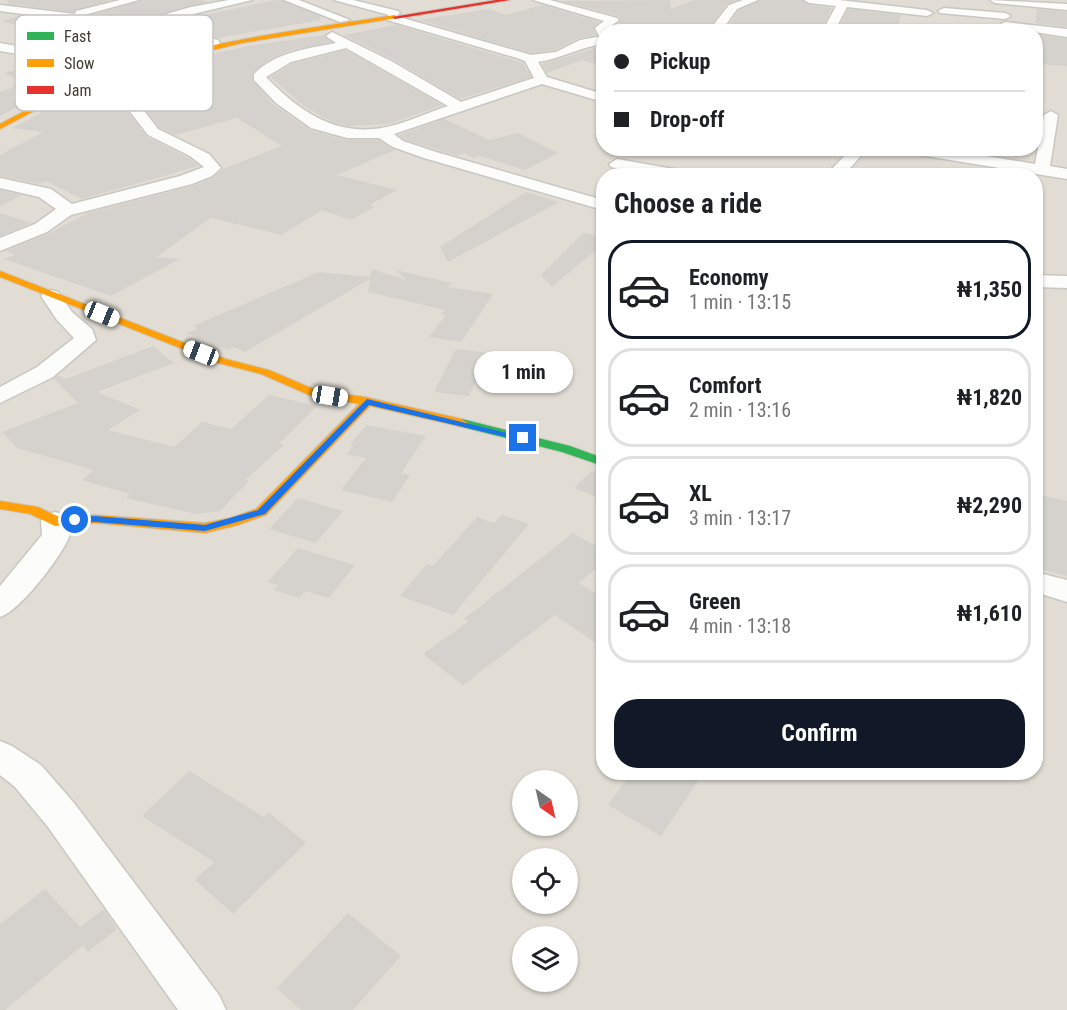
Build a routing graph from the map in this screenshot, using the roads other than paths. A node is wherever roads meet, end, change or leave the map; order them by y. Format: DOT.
graph roads {
  1 [pos="135,0"];
  2 [pos="247,0"];
  3 [pos="289,0"];
  4 [pos="339,0"];
  5 [pos="476,0"];
  6 [pos="507,0"];
  7 [pos="538,0"];
  8 [pos="753,0"];
  9 [pos="809,0"];
  10 [pos="995,0"];
  11 [pos="145,1"];
  12 [pos="1010,2"];
  13 [pos="165,3"];
  14 [pos="843,4"];
  15 [pos="1067,6"];
  16 [pos="0,8"];
  17 [pos="191,10"];
  18 [pos="944,10"];
  19 [pos="17,11"];
  20 [pos="927,13"];
  21 [pos="58,15"];
  22 [pos="72,15"];
  23 [pos="173,15"];
  24 [pos="392,15"];
  25 [pos="0,17"];
  26 [pos="344,20"];
  27 [pos="611,24"];
  28 [pos="720,24"];
  29 [pos="832,24"];
  30 [pos="1006,24"];
  31 [pos="317,29"];
  32 [pos="1043,29"];
  33 [pos="1067,33"];
  34 [pos="596,40"];
  35 [pos="214,43"];
  36 [pos="349,44"];
  37 [pos="0,47"];
  38 [pos="213,47"];
  39 [pos="15,50"];
  40 [pos="530,59"];
  41 [pos="542,80"];
  42 [pos="596,96"];
  43 [pos="15,105"];
  44 [pos="459,107"];
  45 [pos="23,111"];
  46 [pos="140,111"];
  47 [pos="0,114"];
  48 [pos="1051,115"];
  49 [pos="0,127"];
  50 [pos="347,133"];
  51 [pos="382,133"];
  52 [pos="331,144"];
  53 [pos="853,156"];
  54 [pos="958,156"];
  55 [pos="617,164"];
  56 [pos="640,168"];
  57 [pos="841,168"];
  58 [pos="1036,168"];
  59 [pos="1042,168"];
  60 [pos="1043,169"];
  61 [pos="1067,174"];
  62 [pos="0,183"];
  63 [pos="596,203"];
  64 [pos="65,211"];
  65 [pos="0,245"];
  66 [pos="0,274"];
  67 [pos="1043,281"];
  68 [pos="1067,282"];
  69 [pos="51,296"];
  70 [pos="0,396"];
  71 [pos="367,402"];
  72 [pos="596,460"];
  73 [pos="0,505"];
  74 [pos="55,520"];
  75 [pos="1043,584"];
  76 [pos="1067,591"];
  77 [pos="0,606"];
  78 [pos="0,756"];
  79 [pos="204,1010"];
  1 -- 11 [label="street"];
  1 -- 22 [label="street"];
  2 -- 17 [label="street"];
  3 -- 26 [label="street"];
  4 -- 24 [label="street"];
  5 -- 24 [label="main road"];
  6 -- 24 [label="main road"];
  7 -- 27 [label="street"];
  8 -- 28 [label="street"];
  9 -- 14 [label="street"];
  10 -- 12 [label="street"];
  12 -- 15 [label="street"];
  12 -- 30 [label="street"];
  13 -- 17 [label="street"];
  14 -- 20 [label="street"];
  14 -- 29 [label="street"];
  16 -- 19 [label="street"];
  17 -- 23 [label="street"];
  18 -- 30 [label="street"];
  19 -- 21 [label="street"];
  19 -- 25 [label="street"];
  24 -- 26 [label="main road"];
  24 -- 31 [label="main road"];
  24 -- 40 [label="street"];
  26 -- 35 [label="main road"];
  31 -- 36 [label="street"];
  31 -- 38 [label="main road"];
  32 -- 33 [label="street"];
  34 -- 40 [label="street"];
  36 -- 44 [label="street"];
  36 -- 50 [label="street"];
  37 -- 39 [label="street"];
  40 -- 41 [label="street"];
  41 -- 42 [label="street"];
  41 -- 44 [label="street"];
  43 -- 47 [label="main road"];
  44 -- 51 [label="street"];
  45 -- 49 [label="main road"];
  46 -- 64 [label="street"];
  48 -- 59 [label="street"];
  50 -- 51 [label="street"];
  50 -- 52 [label="street"];
  51 -- 63 [label="street"];
  53 -- 57 [label="street"];
  54 -- 58 [label="street"];
  55 -- 56 [label="street"];
  60 -- 61 [label="street"];
  62 -- 64 [label="street"];
  64 -- 65 [label="street"];
  66 -- 69 [label="main road"];
  67 -- 68 [label="street"];
  69 -- 70 [label="street"];
  69 -- 71 [label="main road"];
  71 -- 72 [label="main road"];
  71 -- 74 [label="main road"];
  73 -- 74 [label="main road"];
  74 -- 77 [label="street"];
  75 -- 76 [label="street"];
  78 -- 79 [label="street"];
}
